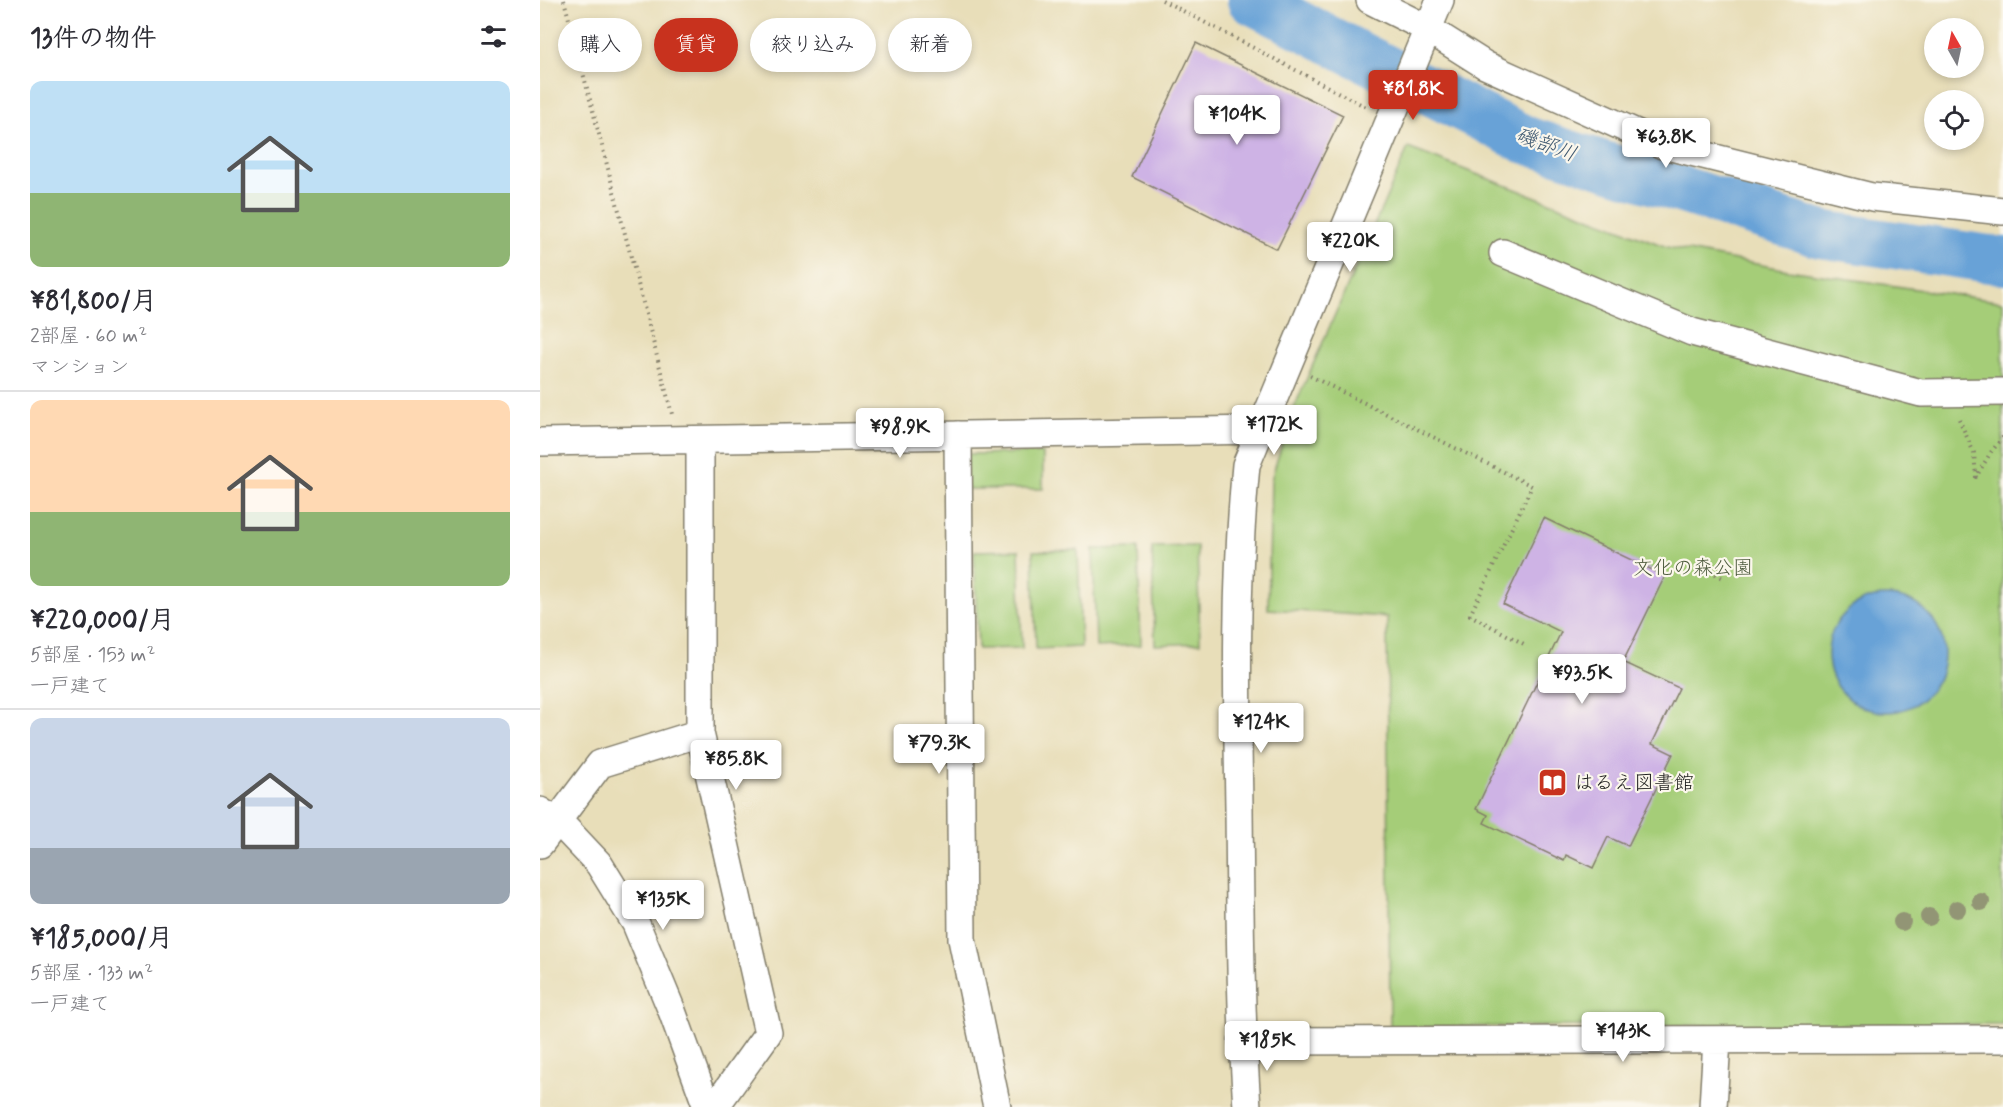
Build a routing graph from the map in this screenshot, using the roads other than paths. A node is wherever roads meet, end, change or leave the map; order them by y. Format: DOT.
graph roads {
  1 [pos="1370,0"];
  2 [pos="1440,0"];
  3 [pos="1428,29"];
  4 [pos="2003,211"];
  5 [pos="1503,253"];
  6 [pos="2003,392"];
  7 [pos="1260,430"];
  8 [pos="958,435"];
  9 [pos="690,440"];
  10 [pos="540,442"];
  11 [pos="700,733"];
  12 [pos="548,816"];
  13 [pos="540,844"];
  14 [pos="2003,1039"];
  15 [pos="1717,1040"];
  16 [pos="1242,1041"];
  17 [pos="707,1107"];
  18 [pos="715,1107"];
  19 [pos="997,1107"];
  20 [pos="1247,1107"];
  21 [pos="1713,1107"];
  1 -- 3 [label="street"];
  2 -- 3 [label="street"];
  3 -- 4 [label="street"];
  3 -- 7 [label="street"];
  5 -- 6 [label="street"];
  7 -- 8 [label="street"];
  7 -- 16 [label="street"];
  8 -- 9 [label="street"];
  8 -- 19 [label="street"];
  9 -- 10 [label="street"];
  9 -- 11 [label="street"];
  11 -- 12 [label="street"];
  11 -- 18 [label="street"];
  12 -- 13 [label="street"];
  12 -- 17 [label="street"];
  14 -- 15 [label="street"];
  15 -- 16 [label="street"];
  15 -- 21 [label="street"];
  16 -- 20 [label="street"];
}
